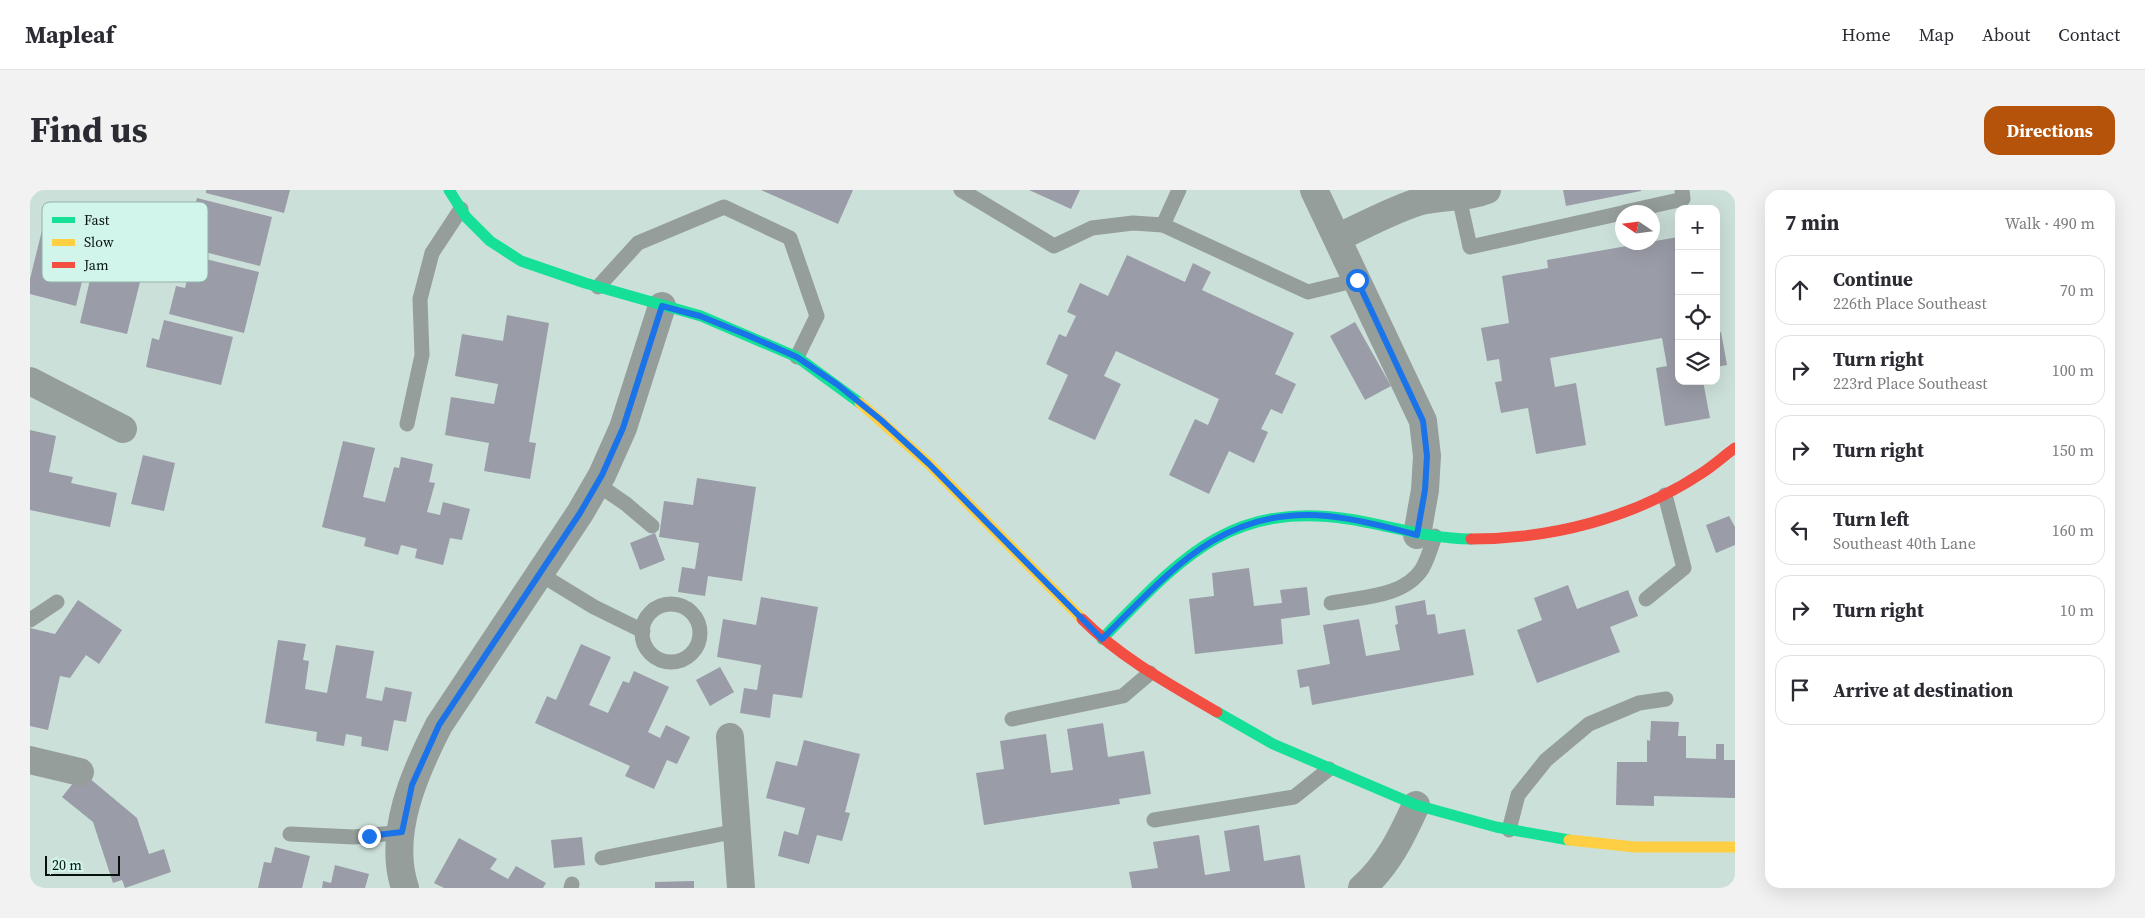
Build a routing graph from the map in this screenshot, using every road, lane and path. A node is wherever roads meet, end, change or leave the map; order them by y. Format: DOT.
graph roads {
  1 [pos="448,190"];
  2 [pos="961,190"];
  3 [pos="1179,190"];
  4 [pos="1314,190"];
  5 [pos="1487,190"];
  6 [pos="1682,190"];
  7 [pos="1459,196"];
  8 [pos="1660,205"];
  9 [pos="461,209"];
  10 [pos="1615,215"];
  11 [pos="1163,225"];
  12 [pos="1337,238"];
  13 [pos="1357,280"];
  14 [pos="598,287"];
  15 [pos="662,306"];
  16 [pos="797,357"];
  17 [pos="30,381"];
  18 [pos="407,424"];
  19 [pos="123,429"];
  20 [pos="1735,448"];
  21 [pos="597,484"];
  22 [pos="1664,495"];
  23 [pos="652,526"];
  24 [pos="1426,535"];
  25 [pos="540,574"];
  26 [pos="1646,599"];
  27 [pos="57,602"];
  28 [pos="1332,603"];
  29 [pos="30,620"];
  30 [pos="642,631"];
  31 [pos="1102,639"];
  32 [pos="1150,673"];
  33 [pos="1666,699"];
  34 [pos="1012,719"];
  35 [pos="730,737"];
  36 [pos="30,760"];
  37 [pos="1329,770"];
  38 [pos="80,772"];
  39 [pos="1416,805"];
  40 [pos="1154,820"];
  41 [pos="1509,830"];
  42 [pos="737,831"];
  43 [pos="402,832"];
  44 [pos="290,834"];
  45 [pos="1735,847"];
  46 [pos="602,858"];
  47 [pos="405,888"];
  48 [pos="741,888"];
  49 [pos="1362,888"];
  1 -- 9 [label="street"];
  2 -- 11 [label="lane"];
  3 -- 11 [label="lane"];
  4 -- 12 [label="street"];
  5 -- 7 [label="street"];
  6 -- 8 [label="lane"];
  7 -- 10 [label="lane"];
  7 -- 12 [label="street"];
  9 -- 14 [label="street"];
  9 -- 18 [label="lane"];
  11 -- 13 [label="lane"];
  12 -- 13 [label="street"];
  13 -- 24 [label="street"];
  14 -- 15 [label="street"];
  14 -- 16 [label="lane"];
  15 -- 16 [label="street"];
  15 -- 21 [label="street"];
  16 -- 31 [label="street"];
  17 -- 19 [label="street"];
  20 -- 22 [label="street"];
  21 -- 23 [label="lane"];
  21 -- 25 [label="street"];
  22 -- 24 [label="street"];
  22 -- 26 [label="lane"];
  24 -- 28 [label="lane"];
  24 -- 31 [label="street"];
  25 -- 30 [label="lane"];
  25 -- 43 [label="street"];
  27 -- 29 [label="lane"];
  31 -- 32 [label="street"];
  32 -- 34 [label="lane"];
  32 -- 37 [label="street"];
  33 -- 41 [label="lane"];
  35 -- 42 [label="street"];
  36 -- 38 [label="street"];
  37 -- 39 [label="street"];
  37 -- 40 [label="lane"];
  39 -- 41 [label="street"];
  39 -- 49 [label="street"];
  41 -- 45 [label="street"];
  42 -- 46 [label="lane"];
  42 -- 48 [label="street"];
  43 -- 44 [label="lane"];
  43 -- 47 [label="street"];
}
